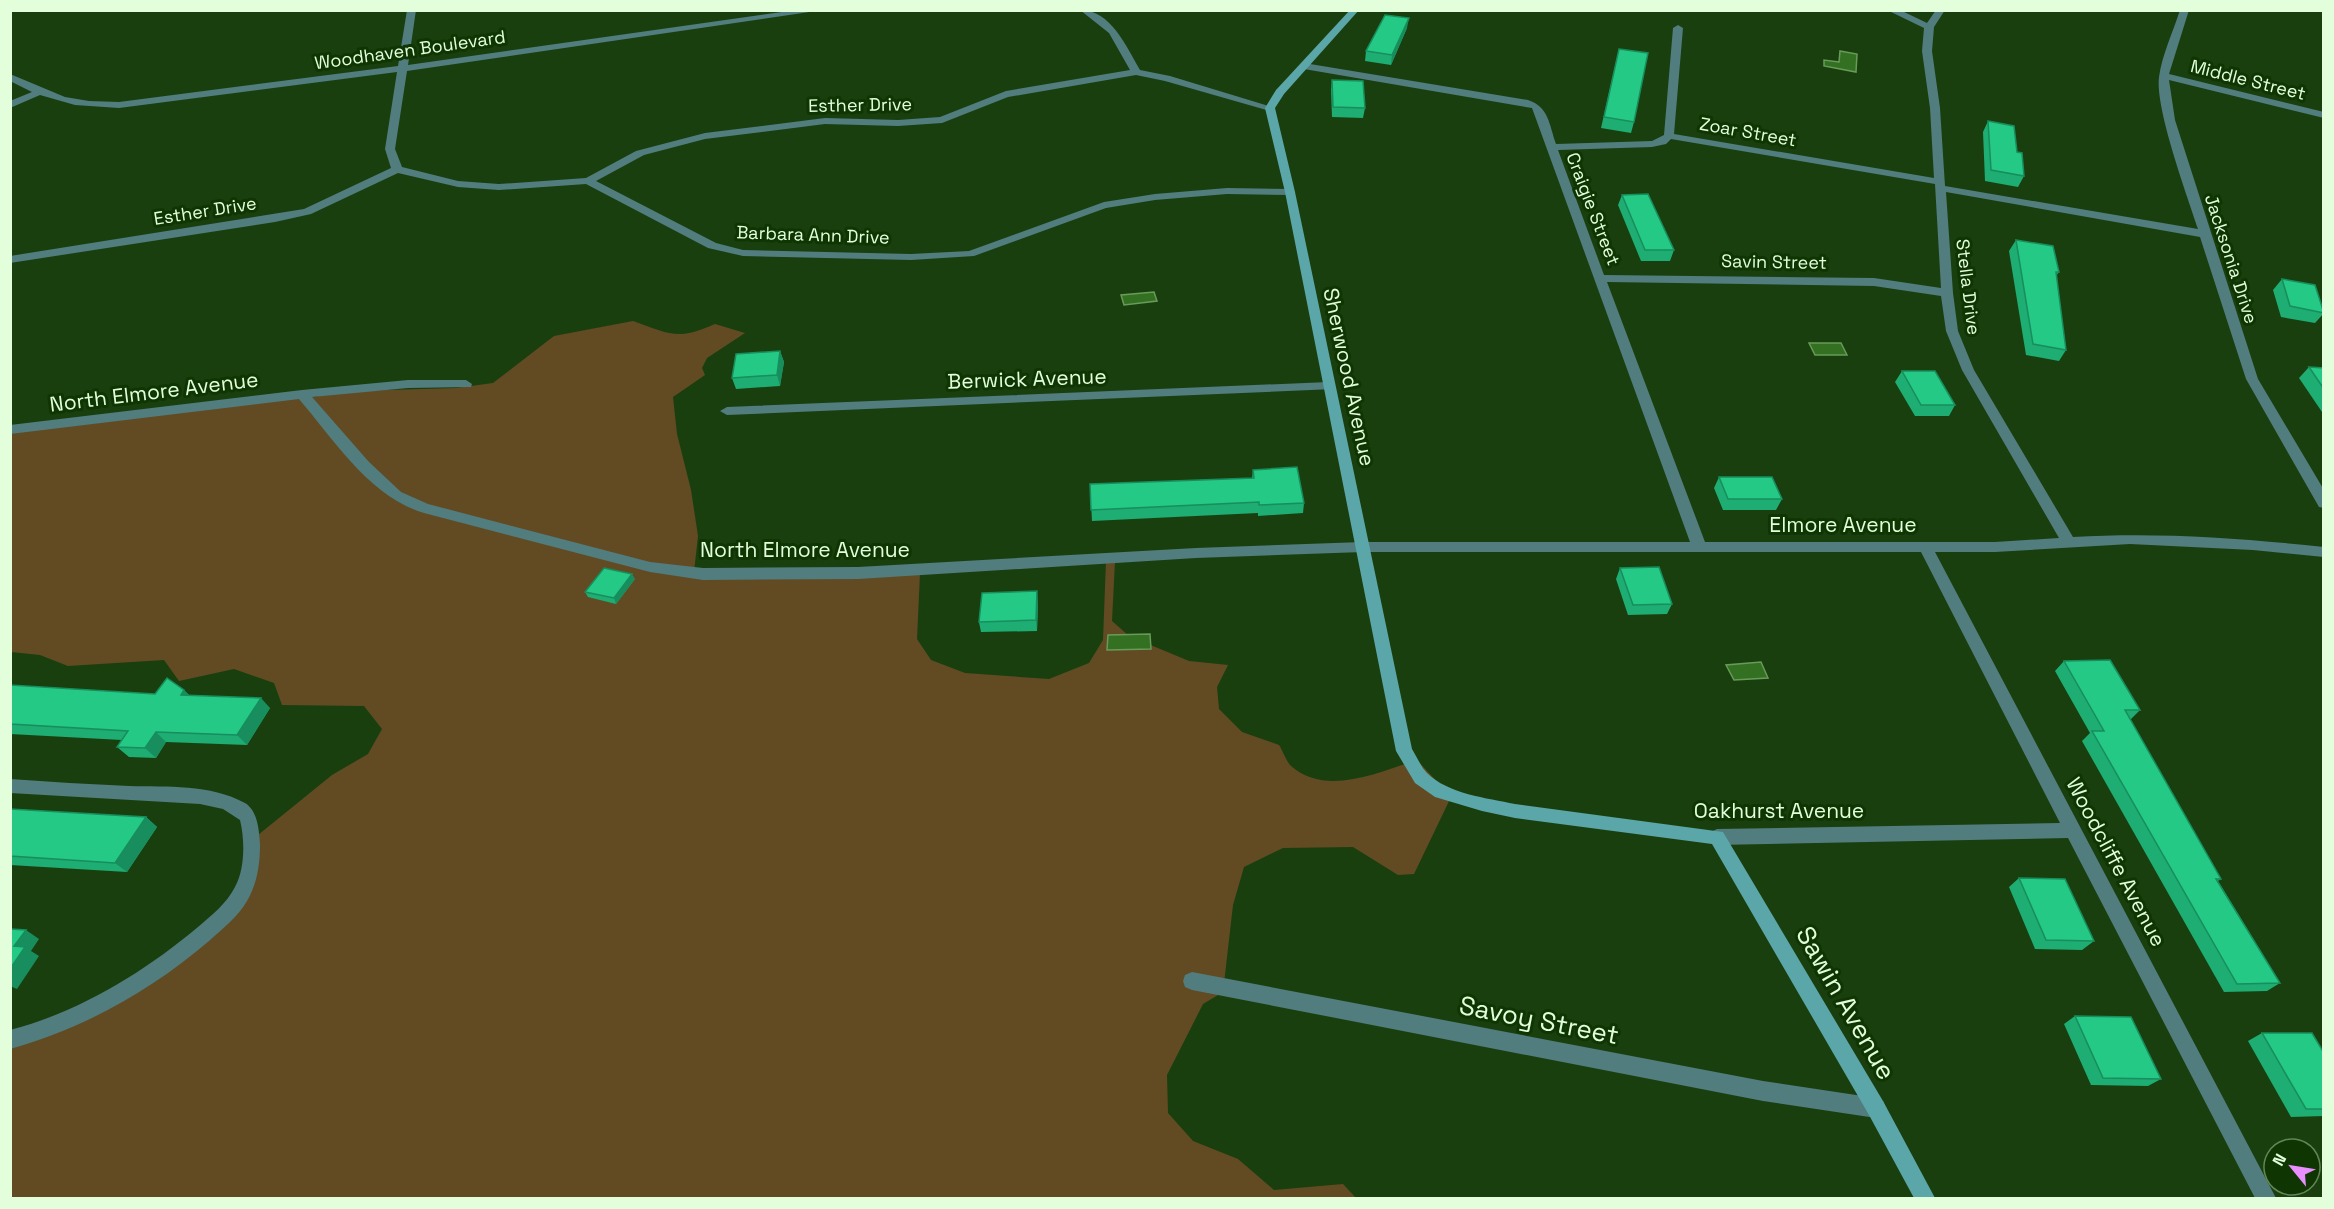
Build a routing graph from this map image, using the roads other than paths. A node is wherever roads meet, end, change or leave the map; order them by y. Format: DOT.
graph roads {
  1 [pos="412,10"];
  2 [pos="819,10"];
  3 [pos="1084,10"];
  4 [pos="1355,10"];
  5 [pos="1892,10"];
  6 [pos="1941,10"];
  7 [pos="2185,10"];
  8 [pos="1929,27"];
  9 [pos="1678,28"];
  10 [pos="1304,66"];
  11 [pos="404,68"];
  12 [pos="1136,72"];
  13 [pos="2164,76"];
  14 [pos="10,77"];
  15 [pos="39,92"];
  16 [pos="10,105"];
  17 [pos="1270,108"];
  18 [pos="2324,115"];
  19 [pos="1669,136"];
  20 [pos="1551,147"];
  21 [pos="397,169"];
  22 [pos="588,181"];
  23 [pos="1941,185"];
  24 [pos="1290,192"];
  25 [pos="2204,234"];
  26 [pos="10,260"];
  27 [pos="1600,278"];
  28 [pos="1947,293"];
  29 [pos="466,384"];
  30 [pos="1329,386"];
  31 [pos="302,394"];
  32 [pos="728,411"];
  33 [pos="10,430"];
  34 [pos="2321,495"];
  35 [pos="2069,543"];
  36 [pos="1699,546"];
  37 [pos="1362,547"];
  38 [pos="1925,547"];
  39 [pos="2324,552"];
  40 [pos="1420,778"];
  41 [pos="10,786"];
  42 [pos="2073,830"];
  43 [pos="1717,837"];
  44 [pos="1192,981"];
  45 [pos="10,1040"];
  46 [pos="1876,1108"];
  47 [pos="1925,1198"];
  48 [pos="2266,1198"];
  1 -- 11 [label="street"];
  2 -- 11 [label="street, Woodhaven Boulevard"];
  3 -- 12 [label="street"];
  4 -- 10 [label="street"];
  5 -- 8 [label="street"];
  6 -- 8 [label="street"];
  7 -- 13 [label="street, Jacksonia Drive"];
  8 -- 23 [label="street, Stella Drive"];
  9 -- 19 [label="street"];
  10 -- 17 [label="street"];
  10 -- 20 [label="street, Craigie Street"];
  11 -- 15 [label="street, Woodhaven Boulevard"];
  11 -- 21 [label="street"];
  12 -- 17 [label="street"];
  12 -- 22 [label="street, Esther Drive"];
  13 -- 18 [label="street, Middle Street"];
  13 -- 25 [label="street, Jacksonia Drive"];
  14 -- 15 [label="street, Woodhaven Boulevard"];
  15 -- 16 [label="street"];
  17 -- 24 [label="street, Sherwood Avenue"];
  19 -- 20 [label="street, Zoar Street"];
  19 -- 23 [label="street, Zoar Street"];
  20 -- 27 [label="street, Craigie Street"];
  21 -- 22 [label="street"];
  21 -- 26 [label="street, Esther Drive"];
  22 -- 24 [label="street, Barbara Ann Drive"];
  23 -- 25 [label="street, Zoar Street"];
  23 -- 28 [label="street, Stella Drive"];
  24 -- 30 [label="street, Sherwood Avenue"];
  25 -- 34 [label="street, Jacksonia Drive"];
  27 -- 28 [label="street, Savin Street"];
  27 -- 36 [label="street, Craigie Street"];
  28 -- 35 [label="street, Stella Drive"];
  29 -- 31 [label="street, North Elmore Avenue"];
  30 -- 32 [label="street, Berwick Avenue"];
  30 -- 37 [label="street, Sherwood Avenue"];
  31 -- 33 [label="street, North Elmore Avenue"];
  31 -- 37 [label="street, North Elmore Avenue"];
  35 -- 38 [label="street, Elmore Avenue"];
  35 -- 39 [label="street, Elmore Avenue"];
  36 -- 37 [label="street, Elmore Avenue"];
  36 -- 38 [label="street, Elmore Avenue"];
  37 -- 40 [label="street, Sherwood Avenue"];
  38 -- 42 [label="street, Woodcliffe Avenue"];
  40 -- 43 [label="street, Oakhurst Avenue"];
  41 -- 45 [label="street"];
  42 -- 43 [label="street, Oakhurst Avenue"];
  42 -- 48 [label="street, Woodcliffe Avenue"];
  43 -- 46 [label="street, Sawin Avenue"];
  44 -- 46 [label="street, Savoy Street"];
  46 -- 47 [label="street, Sawin Avenue"];
}
